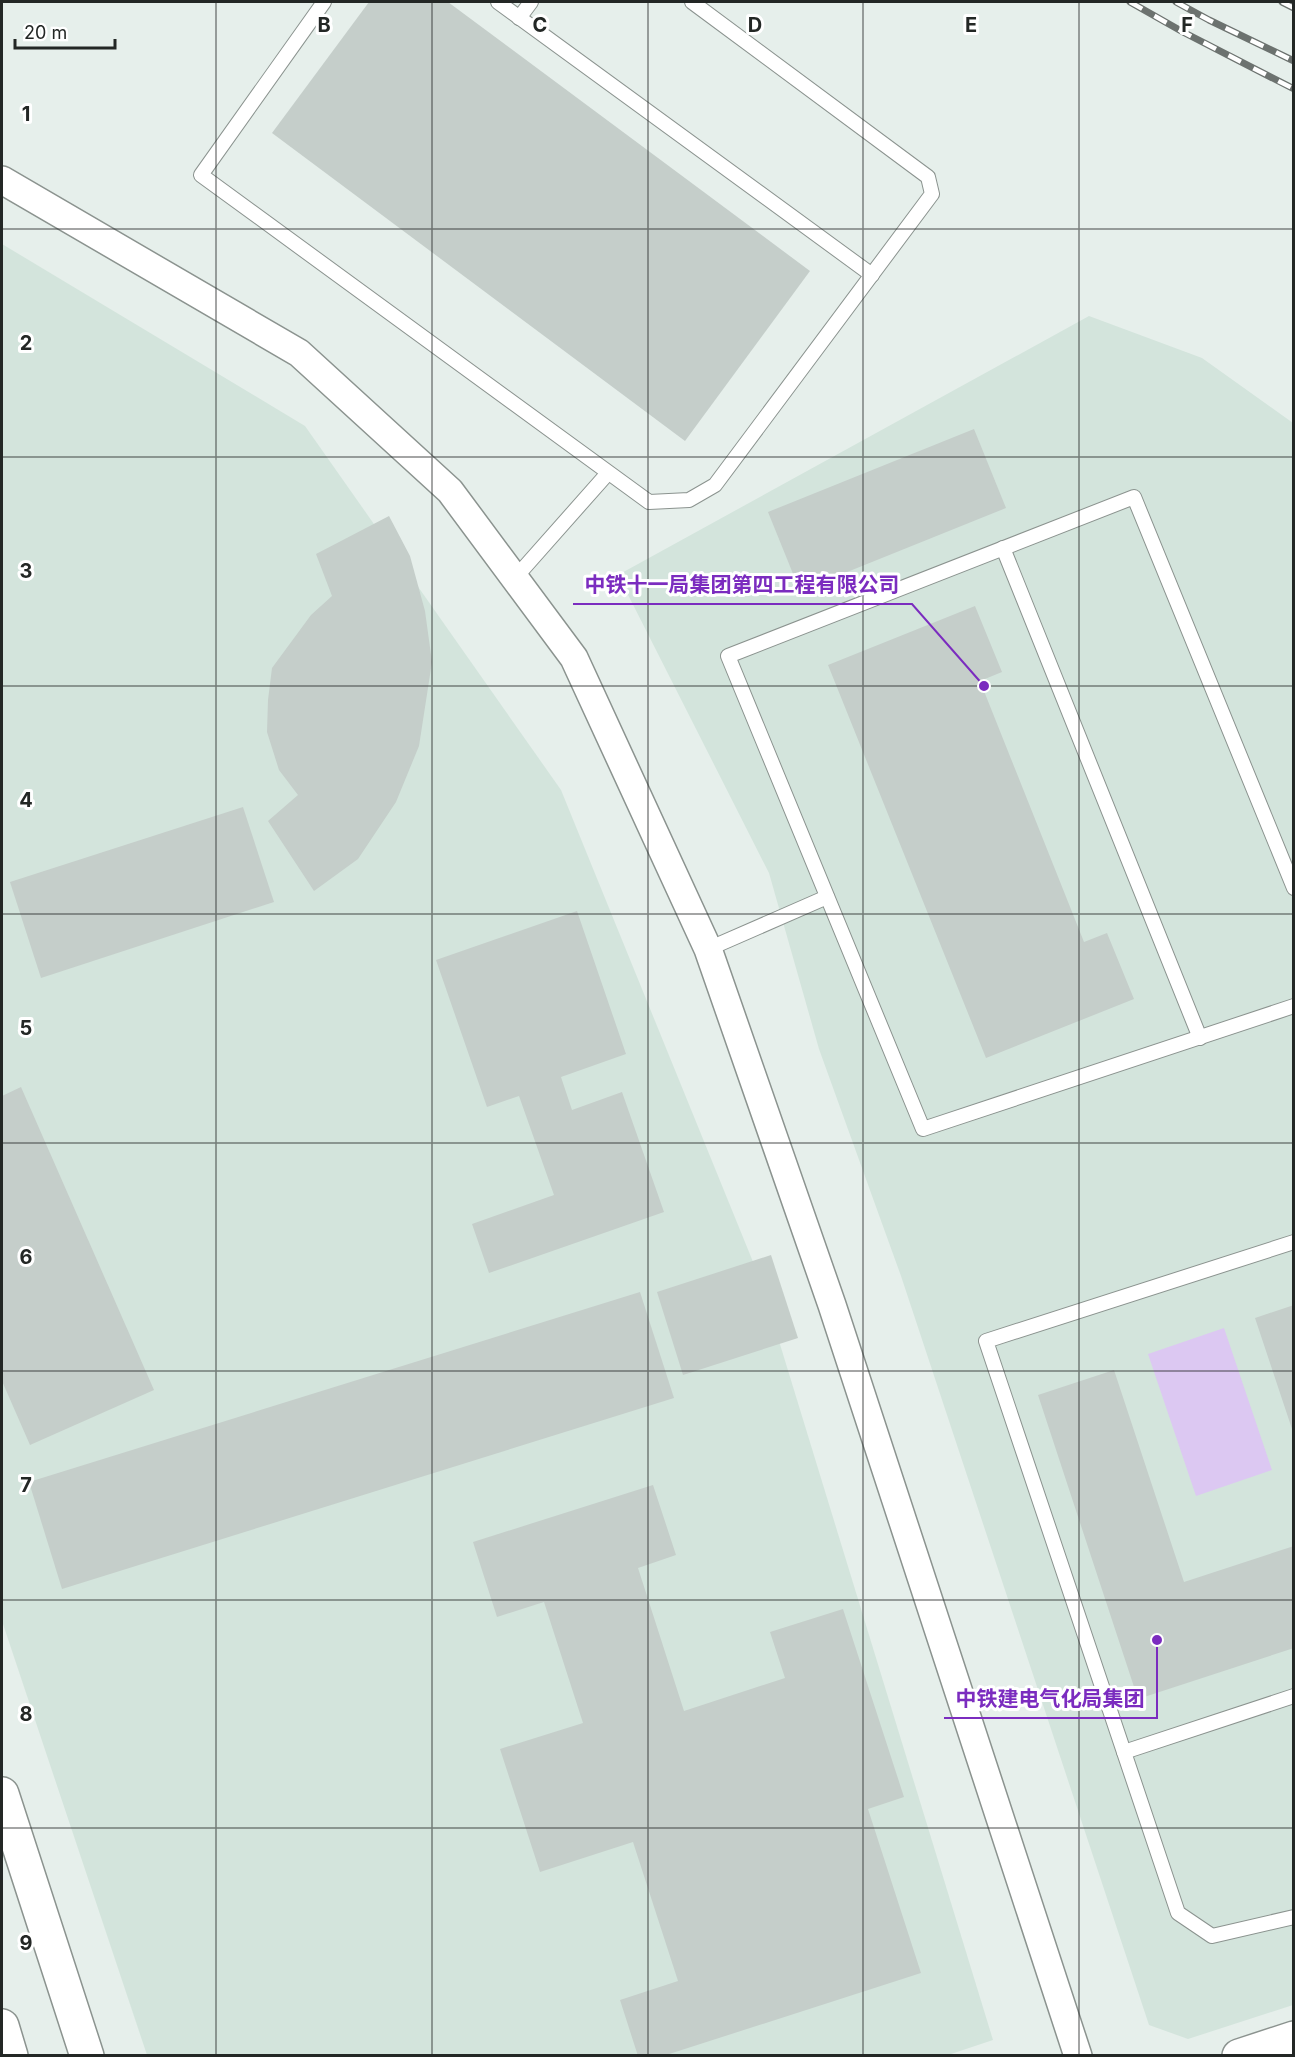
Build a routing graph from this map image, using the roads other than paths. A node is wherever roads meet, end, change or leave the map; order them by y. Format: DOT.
graph roads {
  1 [pos="324,2"];
  2 [pos="498,2"];
  3 [pos="531,2"];
  4 [pos="692,2"];
  5 [pos="519,18"];
  6 [pos="2,180"];
  7 [pos="872,276"];
  8 [pos="608,473"];
  9 [pos="1003,548"];
  10 [pos="515,578"];
  11 [pos="1293,888"];
  12 [pos="827,897"];
  13 [pos="708,949"];
  14 [pos="1293,1006"];
  15 [pos="1200,1038"];
  16 [pos="1293,1242"];
  17 [pos="1293,1696"];
  18 [pos="1124,1752"];
  19 [pos="2,1794"];
  20 [pos="1293,1917"];
  21 [pos="2,2026"];
  22 [pos="1293,2038"];
  23 [pos="11,2055"];
  24 [pos="87,2055"];
  25 [pos="1078,2055"];
  26 [pos="1239,2055"];
  1 -- 8 [label="lane"];
  2 -- 5 [label="lane"];
  3 -- 5 [label="lane"];
  4 -- 7 [label="lane"];
  5 -- 7 [label="lane"];
  6 -- 10 [label="street"];
  7 -- 8 [label="lane"];
  8 -- 10 [label="lane"];
  9 -- 11 [label="lane"];
  9 -- 12 [label="lane"];
  9 -- 15 [label="lane"];
  10 -- 13 [label="street"];
  12 -- 13 [label="lane"];
  12 -- 15 [label="lane"];
  13 -- 25 [label="street"];
  14 -- 15 [label="lane"];
  16 -- 18 [label="lane"];
  17 -- 18 [label="lane"];
  18 -- 20 [label="lane"];
  19 -- 24 [label="main road"];
  21 -- 23 [label="main road"];
  22 -- 26 [label="main road"];
}
